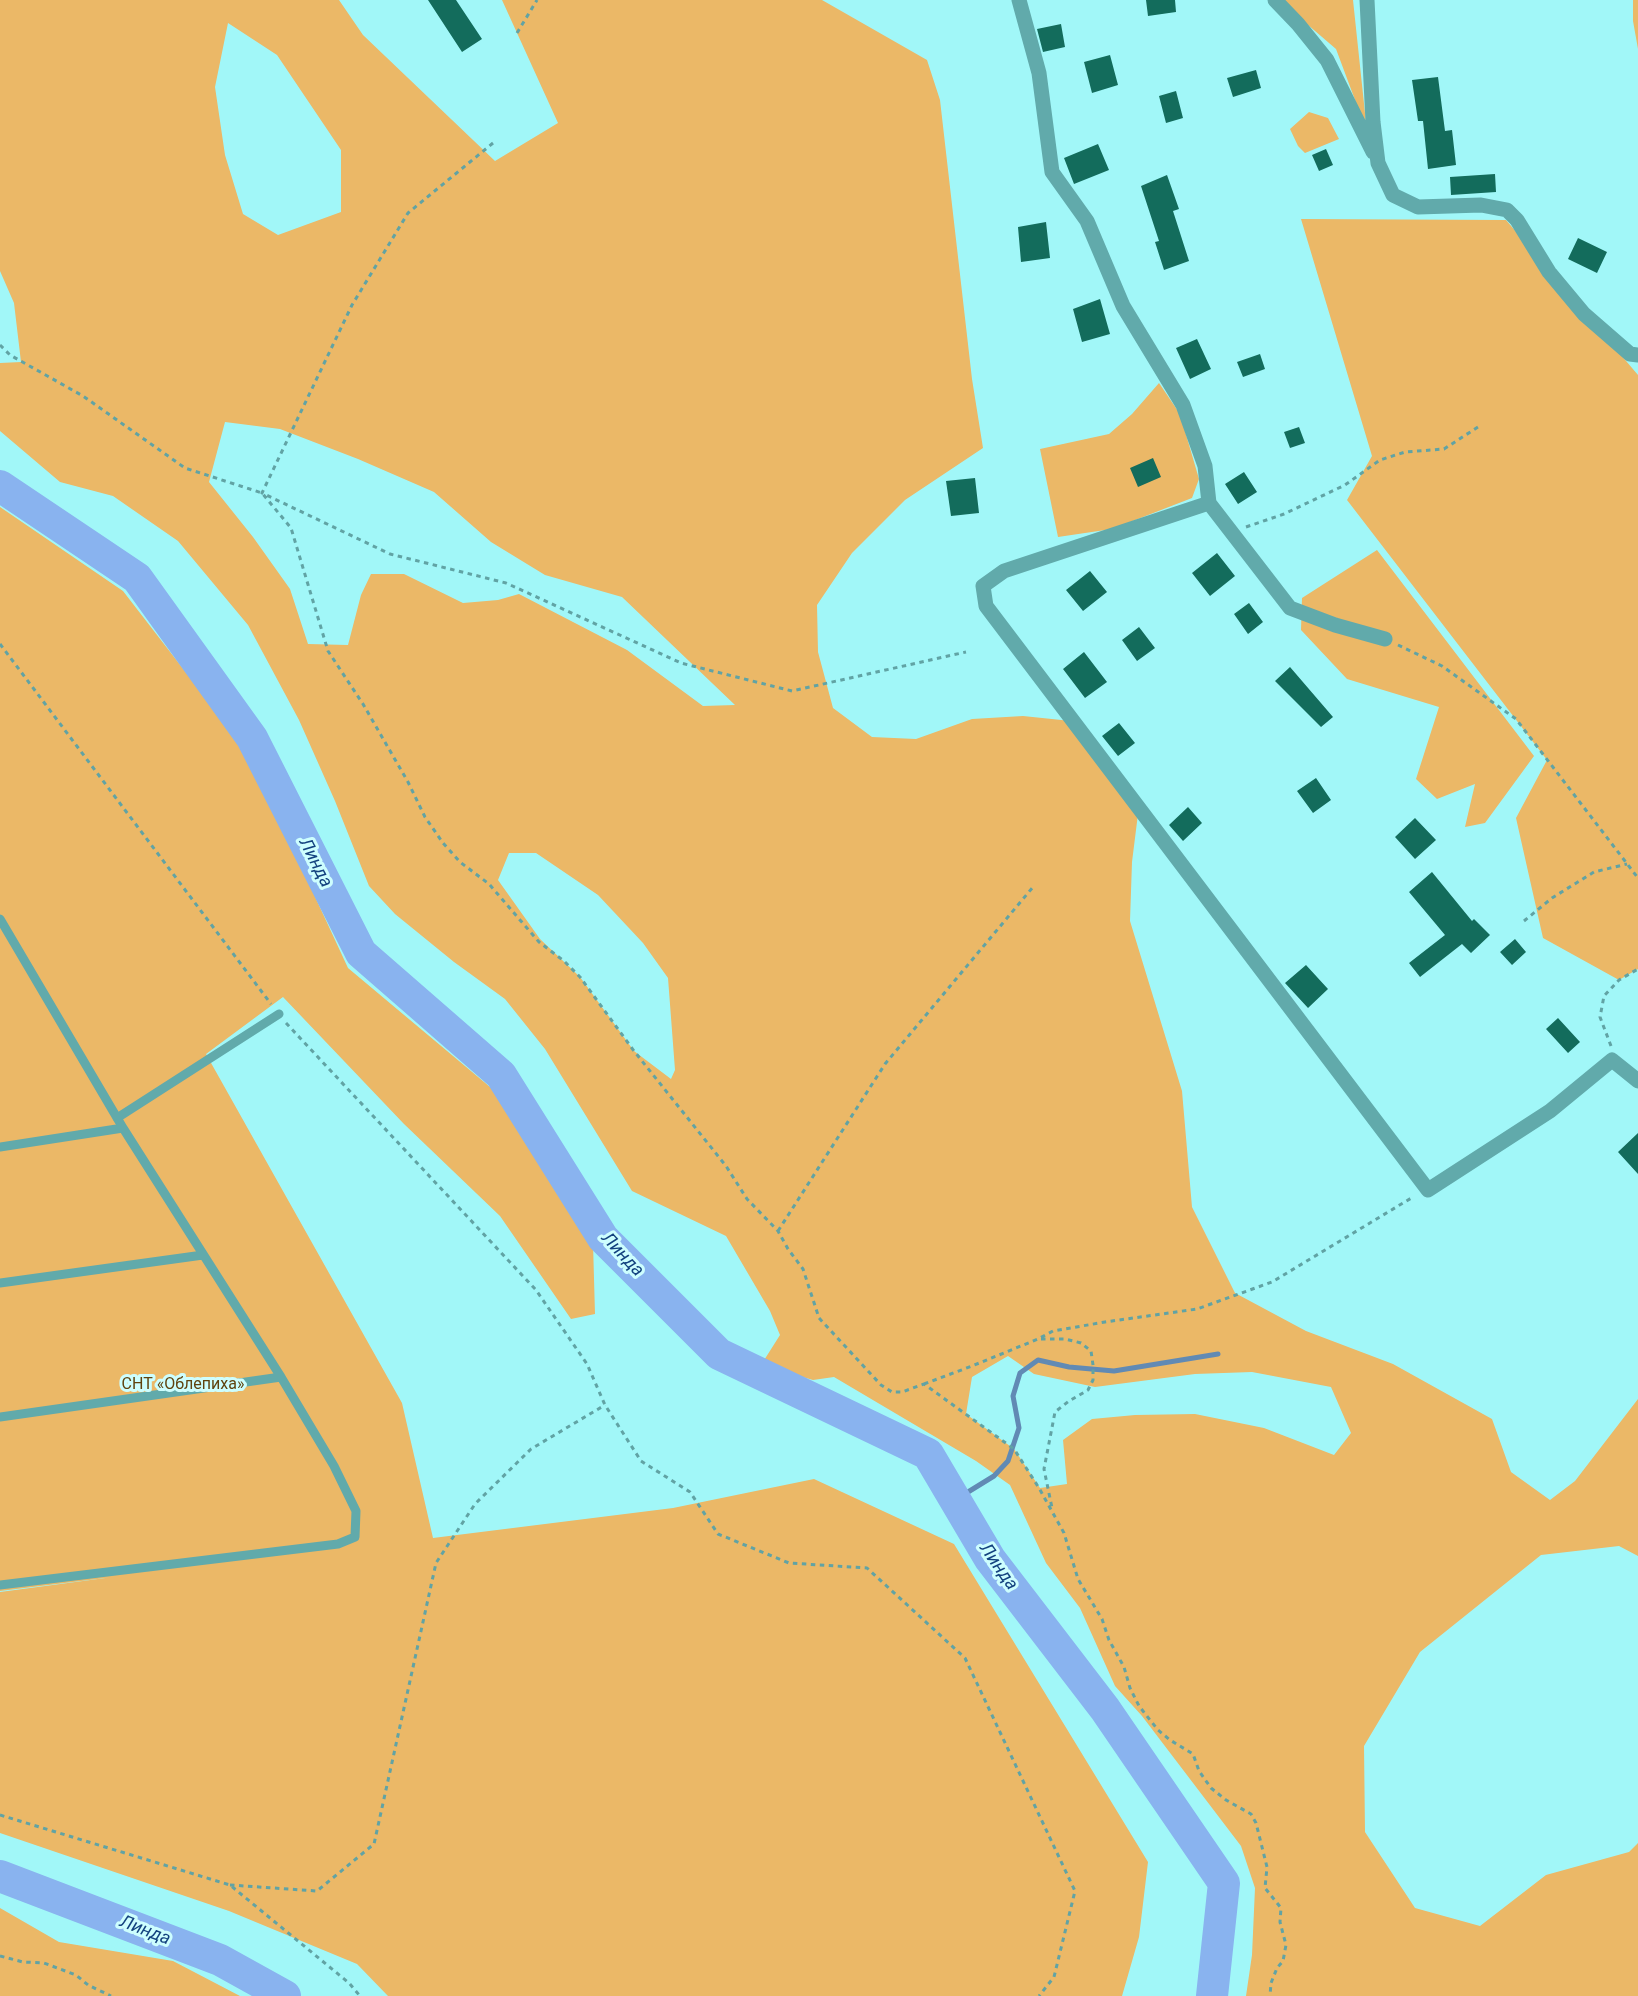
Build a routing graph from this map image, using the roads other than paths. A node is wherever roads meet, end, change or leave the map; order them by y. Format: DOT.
graph roads {
  1 [pos="1019,0"];
  2 [pos="1275,0"];
  3 [pos="1367,0"];
  4 [pos="1378,163"];
  5 [pos="1638,355"];
  6 [pos="1209,503"];
  7 [pos="1385,639"];
  8 [pos="0,919"];
  9 [pos="279,1014"];
  10 [pos="1638,1081"];
  11 [pos="117,1118"];
  12 [pos="123,1128"];
  13 [pos="0,1147"];
  14 [pos="203,1255"];
  15 [pos="0,1283"];
  16 [pos="281,1377"];
  17 [pos="0,1417"];
  18 [pos="0,1586"];
  1 -- 6 [label="street"];
  2 -- 4 [label="street"];
  3 -- 4 [label="street"];
  4 -- 5 [label="street"];
  6 -- 7 [label="street"];
  6 -- 10 [label="street"];
  8 -- 11 [label="lane"];
  9 -- 11 [label="lane"];
  11 -- 12 [label="lane"];
  12 -- 13 [label="lane"];
  12 -- 14 [label="lane"];
  14 -- 15 [label="lane"];
  14 -- 16 [label="lane"];
  16 -- 17 [label="lane"];
  16 -- 18 [label="lane"];
}
